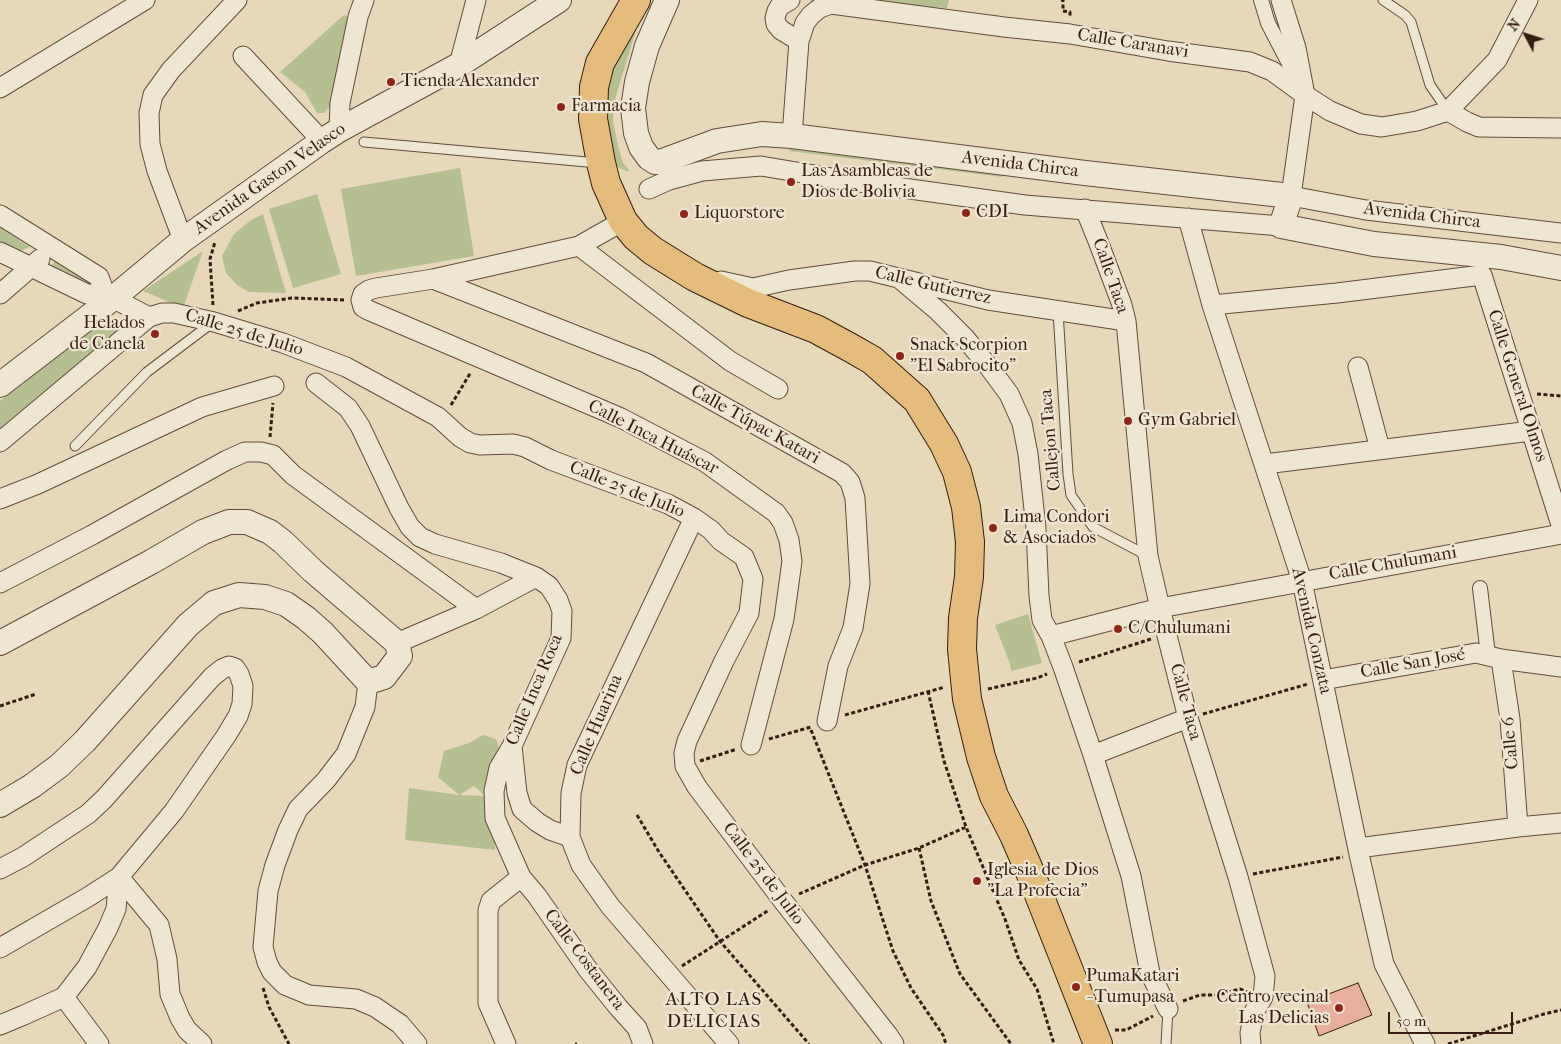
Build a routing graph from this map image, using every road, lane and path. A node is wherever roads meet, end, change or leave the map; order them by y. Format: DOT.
graph roads {
  1 [pos="145,0"];
  2 [pos="237,0"];
  3 [pos="364,0"];
  4 [pos="476,0"];
  5 [pos="559,0"];
  6 [pos="636,0"];
  7 [pos="667,0"];
  8 [pos="790,0"];
  9 [pos="1261,0"];
  10 [pos="1281,0"];
  11 [pos="1383,0"];
  12 [pos="1528,0"];
  13 [pos="799,41"];
  14 [pos="243,56"];
  15 [pos="460,65"];
  16 [pos="0,88"];
  17 [pos="1305,95"];
  18 [pos="1448,110"];
  19 [pos="1561,128"];
  20 [pos="331,135"];
  21 [pos="792,136"];
  22 [pos="364,142"];
  23 [pos="700,147"];
  24 [pos="601,163"];
  25 [pos="726,169"];
  26 [pos="649,189"];
  27 [pos="1291,196"];
  28 [pos="1085,209"];
  29 [pos="0,215"];
  30 [pos="1188,218"];
  31 [pos="623,222"];
  32 [pos="1280,226"];
  33 [pos="1561,233"];
  34 [pos="183,240"];
  35 [pos="216,241"];
  36 [pos="578,246"];
  37 [pos="51,248"];
  38 [pos="0,252"];
  39 [pos="32,267"];
  40 [pos="1561,268"];
  41 [pos="433,279"];
  42 [pos="900,279"];
  43 [pos="718,289"];
  44 [pos="0,294"];
  45 [pos="109,296"];
  46 [pos="361,300"];
  47 [pos="1212,305"];
  48 [pos="1058,311"];
  49 [pos="149,317"];
  50 [pos="1126,321"];
  51 [pos="214,322"];
  52 [pos="479,358"];
  53 [pos="1358,367"];
  54 [pos="316,383"];
  55 [pos="0,385"];
  56 [pos="274,386"];
  57 [pos="778,389"];
  58 [pos="1519,393"];
  59 [pos="1561,396"];
  60 [pos="442,421"];
  61 [pos="1531,431"];
  62 [pos="0,442"];
  63 [pos="75,446"];
  64 [pos="1380,449"];
  65 [pos="1265,464"];
  66 [pos="0,499"];
  67 [pos="694,518"];
  68 [pos="1561,525"];
  69 [pos="1561,534"];
  70 [pos="1148,556"];
  71 [pos="536,577"];
  72 [pos="1302,581"];
  73 [pos="0,583"];
  74 [pos="1480,588"];
  75 [pos="1160,608"];
  76 [pos="476,609"];
  77 [pos="1166,634"];
  78 [pos="1051,636"];
  79 [pos="397,642"];
  80 [pos="0,643"];
  81 [pos="1495,657"];
  82 [pos="1063,667"];
  83 [pos="1561,668"];
  84 [pos="1323,680"];
  85 [pos="368,682"];
  86 [pos="928,690"];
  87 [pos="36,694"];
  88 [pos="989,695"];
  89 [pos="0,706"];
  90 [pos="1188,718"];
  91 [pos="818,724"];
  92 [pos="751,745"];
  93 [pos="512,746"];
  94 [pos="1093,754"];
  95 [pos="0,805"];
  96 [pos="637,815"];
  97 [pos="1561,823"];
  98 [pos="966,827"];
  99 [pos="1518,827"];
  100 [pos="570,836"];
  101 [pos="919,848"];
  102 [pos="1359,851"];
  103 [pos="865,865"];
  104 [pos="0,869"];
  105 [pos="119,877"];
  106 [pos="521,877"];
  107 [pos="1238,877"];
  108 [pos="782,902"];
  109 [pos="719,940"];
  110 [pos="0,948"];
  111 [pos="267,962"];
  112 [pos="669,974"];
  113 [pos="1263,996"];
  114 [pos="64,997"];
  115 [pos="1168,1009"];
  116 [pos="1561,1010"];
  117 [pos="0,1025"];
  118 [pos="95,1037"];
  119 [pos="1095,1037"];
  120 [pos="110,1044"];
  121 [pos="202,1044"];
  122 [pos="289,1044"];
  123 [pos="417,1044"];
  124 [pos="506,1044"];
  125 [pos="643,1044"];
  126 [pos="729,1044"];
  127 [pos="809,1044"];
  128 [pos="894,1044"];
  129 [pos="946,1044"];
  130 [pos="1011,1044"];
  131 [pos="1054,1044"];
  132 [pos="1166,1044"];
  133 [pos="1251,1044"];
  134 [pos="1425,1044"];
  135 [pos="1448,1044"];
  1 -- 16 [label="street"];
  2 -- 34 [label="street"];
  3 -- 20 [label="street"];
  4 -- 15 [label="street"];
  5 -- 15 [label="street, Avenida Gaston Velasco"];
  6 -- 24 [label="highway"];
  7 -- 23 [label="street, Avenida Chirca"];
  8 -- 13 [label="street"];
  9 -- 17 [label="street"];
  10 -- 17 [label="street"];
  11 -- 18 [label="lane"];
  12 -- 18 [label="street"];
  13 -- 17 [label="street, Calle Caranavi"];
  13 -- 21 [label="street, Calle Caranavi"];
  14 -- 20 [label="street"];
  15 -- 20 [label="street, Avenida Gaston Velasco"];
  17 -- 18 [label="street, Calle Caranavi"];
  17 -- 27 [label="street"];
  18 -- 19 [label="street"];
  20 -- 34 [label="street, Avenida Gaston Velasco"];
  21 -- 23 [label="street, Avenida Chirca"];
  21 -- 27 [label="street, Avenida Chirca"];
  22 -- 24 [label="lane"];
  23 -- 25 [label="street"];
  24 -- 31 [label="highway"];
  25 -- 26 [label="street, Avenida Chirca"];
  25 -- 28 [label="street, Avenida Chirca"];
  27 -- 32 [label="street"];
  27 -- 33 [label="street, Avenida Chirca"];
  28 -- 30 [label="street, Avenida Chirca"];
  28 -- 50 [label="street, Calle Taca"];
  29 -- 37 [label="street"];
  30 -- 32 [label="street, Avenida Chirca"];
  30 -- 47 [label="street, Avenida Conzata"];
  31 -- 36 [label="street"];
  31 -- 43 [label="highway"];
  32 -- 40 [label="street, Avenida Chirca"];
  34 -- 45 [label="street, Avenida Gaston Velasco"];
  35 -- 51 [label="path"];
  36 -- 41 [label="street"];
  36 -- 57 [label="street"];
  37 -- 39 [label="street"];
  37 -- 45 [label="street"];
  38 -- 39 [label="street"];
  39 -- 44 [label="street"];
  39 -- 45 [label="street"];
  41 -- 46 [label="street"];
  41 -- 91 [label="street, Calle Túpac Katari"];
  42 -- 43 [label="street, Calle Gutierrez"];
  42 -- 48 [label="street, Calle Gutierrez"];
  42 -- 78 [label="street"];
  43 -- 119 [label="highway"];
  45 -- 49 [label="street"];
  45 -- 55 [label="street, Avenida Gaston Velasco"];
  46 -- 51 [label="path"];
  46 -- 52 [label="street, Calle Inca Huáscar"];
  47 -- 58 [label="street, Calle General Olmos"];
  47 -- 65 [label="street, Avenida Conzata"];
  48 -- 50 [label="street, Calle Gutierrez"];
  48 -- 70 [label="lane, Callejon Taca"];
  49 -- 51 [label="street, Calle 25 de Julio"];
  49 -- 62 [label="street"];
  50 -- 70 [label="street, Calle Taca"];
  51 -- 60 [label="street, Calle 25 de Julio"];
  51 -- 63 [label="lane"];
  52 -- 60 [label="path"];
  52 -- 92 [label="street, Calle Inca Huáscar"];
  53 -- 64 [label="street"];
  54 -- 71 [label="street, Calle Inca Roca"];
  56 -- 66 [label="street"];
  58 -- 59 [label="path"];
  58 -- 61 [label="street, Calle General Olmos"];
  60 -- 67 [label="street, Calle 25 de Julio"];
  61 -- 64 [label="street"];
  61 -- 68 [label="street, Calle General Olmos"];
  64 -- 65 [label="street"];
  65 -- 72 [label="street, Avenida Conzata"];
  67 -- 100 [label="street, Calle Huarina"];
  67 -- 108 [label="street, Calle 25 de Julio"];
  69 -- 72 [label="street, Calle Chulumani"];
  70 -- 75 [label="street, Calle Taca"];
  71 -- 76 [label="street"];
  71 -- 93 [label="street, Calle Inca Roca"];
  72 -- 75 [label="street, Calle Chulumani"];
  72 -- 84 [label="street, Avenida Conzata"];
  73 -- 76 [label="street"];
  74 -- 81 [label="street"];
  75 -- 77 [label="street, Calle Taca"];
  75 -- 78 [label="street, Calle Chulumani"];
  76 -- 79 [label="street"];
  77 -- 82 [label="path"];
  77 -- 90 [label="street, Calle Taca"];
  78 -- 82 [label="street"];
  79 -- 80 [label="street"];
  79 -- 85 [label="street"];
  81 -- 83 [label="street, Calle San José"];
  81 -- 84 [label="street, Calle San José"];
  81 -- 99 [label="street, Calle 6"];
  82 -- 88 [label="path"];
  82 -- 94 [label="street"];
  84 -- 90 [label="path"];
  84 -- 102 [label="street, Avenida Conzata"];
  85 -- 95 [label="street"];
  85 -- 111 [label="street"];
  86 -- 98 [label="path"];
  87 -- 89 [label="path"];
  90 -- 94 [label="street"];
  90 -- 107 [label="street, Calle Taca"];
  91 -- 103 [label="path"];
  93 -- 100 [label="street"];
  93 -- 106 [label="street, Calle Inca Roca"];
  94 -- 115 [label="street"];
  96 -- 109 [label="path"];
  97 -- 99 [label="street"];
  98 -- 101 [label="path"];
  98 -- 131 [label="path"];
  99 -- 102 [label="street"];
  100 -- 112 [label="street, Calle Huarina"];
  101 -- 103 [label="path"];
  101 -- 130 [label="path"];
  102 -- 107 [label="path"];
  102 -- 134 [label="street, Avenida Conzata"];
  103 -- 108 [label="path"];
  103 -- 129 [label="path"];
  104 -- 105 [label="street"];
  105 -- 110 [label="street"];
  105 -- 114 [label="street"];
  105 -- 121 [label="street"];
  106 -- 124 [label="street"];
  106 -- 125 [label="street, Calle Costanera"];
  107 -- 113 [label="street, Calle Taca"];
  108 -- 109 [label="path"];
  108 -- 128 [label="street, Calle 25 de Julio"];
  109 -- 112 [label="path"];
  109 -- 127 [label="path"];
  111 -- 122 [label="path"];
  111 -- 123 [label="street"];
  112 -- 126 [label="street, Calle Huarina"];
  113 -- 115 [label="path"];
  113 -- 133 [label="street, Calle Taca"];
  114 -- 117 [label="street"];
  114 -- 118 [label="street"];
  115 -- 119 [label="path"];
  115 -- 132 [label="lane"];
  116 -- 135 [label="path"];
  118 -- 120 [label="street"];
}
